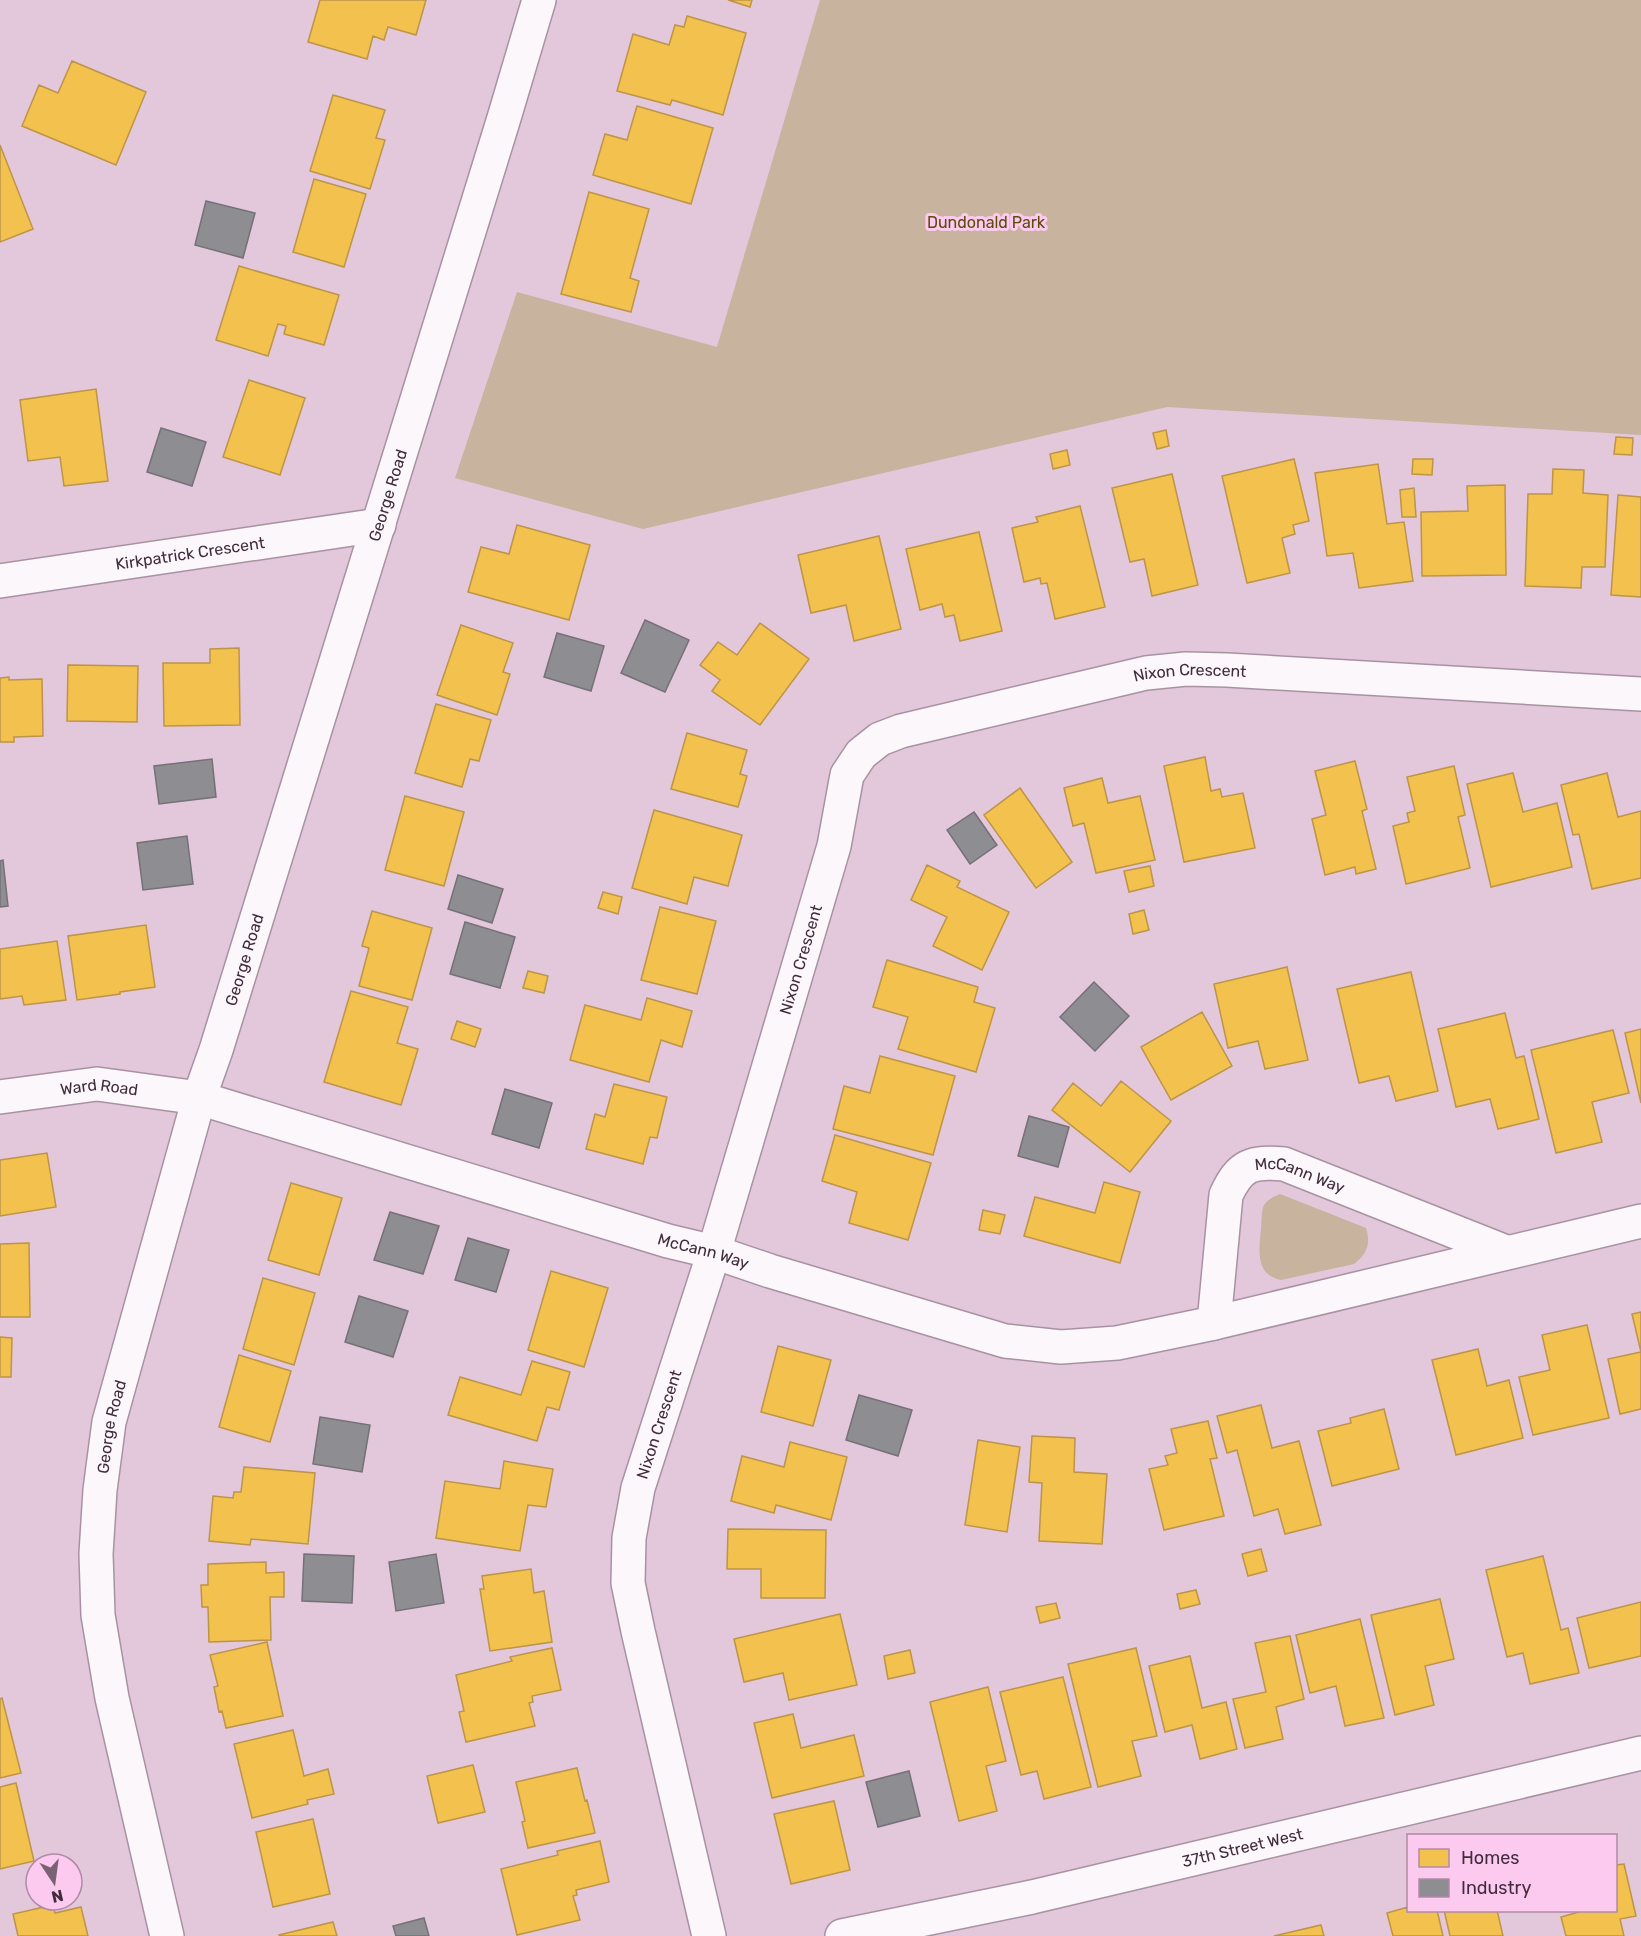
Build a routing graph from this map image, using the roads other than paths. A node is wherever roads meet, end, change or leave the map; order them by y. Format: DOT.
graph roads {
  1 [pos="538,0"];
  2 [pos="379,525"];
  3 [pos="0,581"];
  4 [pos="1641,694"];
  5 [pos="0,1097"];
  6 [pos="199,1098"];
  7 [pos="1641,1221"];
  8 [pos="714,1252"];
  9 [pos="1506,1252"];
  10 [pos="1214,1323"];
  11 [pos="1641,1753"];
  12 [pos="167,1936"];
  13 [pos="709,1936"];
  14 [pos="842,1936"];
  1 -- 2 [label="street, George Road"];
  2 -- 3 [label="street, Kirkpatrick Crescent"];
  2 -- 6 [label="street, George Road"];
  4 -- 8 [label="street, Nixon Crescent"];
  5 -- 6 [label="street, Ward Road"];
  6 -- 8 [label="street, McCann Way"];
  6 -- 12 [label="street, George Road"];
  7 -- 9 [label="street, McCann Way"];
  8 -- 10 [label="street, McCann Way"];
  8 -- 13 [label="street, Nixon Crescent"];
  9 -- 10 [label="street, McCann Way"];
  9 -- 10 [label="street, McCann Way"];
  11 -- 14 [label="street, 37th Street West"];
}
